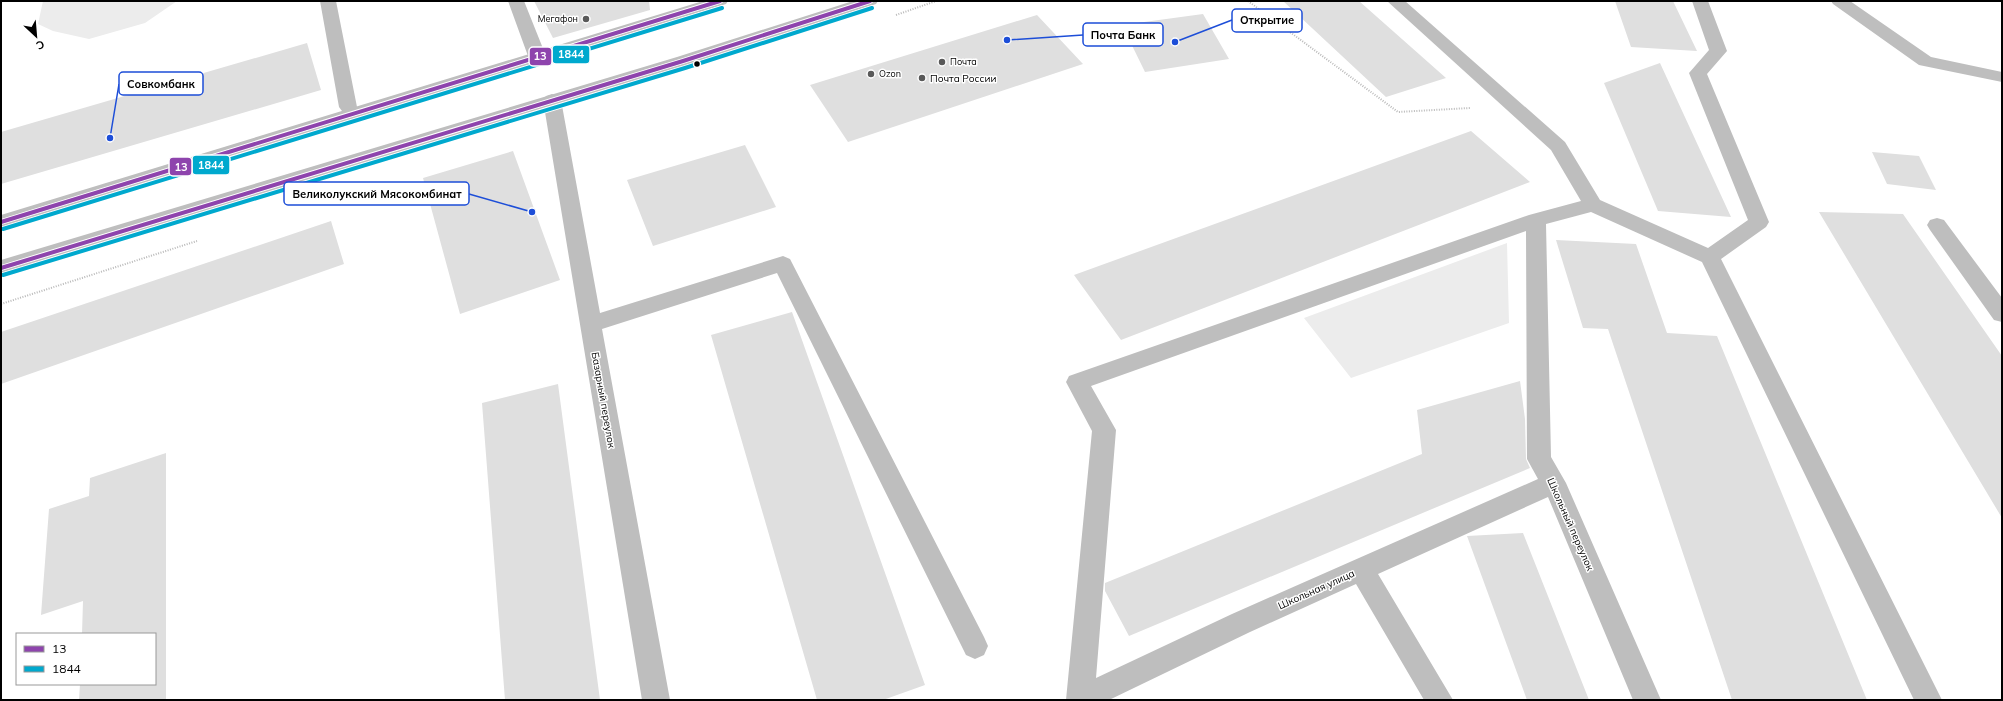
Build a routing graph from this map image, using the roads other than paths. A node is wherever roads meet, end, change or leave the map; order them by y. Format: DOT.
graph roads {
  1 [pos="328,1"];
  2 [pos="516,1"];
  3 [pos="720,1"];
  4 [pos="870,1"];
  5 [pos="1395,1"];
  6 [pos="1700,1"];
  7 [pos="1838,1"];
  8 [pos="537,56"];
  9 [pos="2002,77"];
  10 [pos="552,100"];
  11 [pos="348,107"];
  12 [pos="1593,205"];
  13 [pos="1536,220"];
  14 [pos="1,222"];
  15 [pos="1937,224"];
  16 [pos="1710,257"];
  17 [pos="1,268"];
  18 [pos="2002,314"];
  19 [pos="591,324"];
  20 [pos="1554,483"];
  21 [pos="1361,569"];
  22 [pos="975,646"];
  23 [pos="656,700"];
  24 [pos="1080,700"];
  25 [pos="1439,700"];
  26 [pos="1647,700"];
  27 [pos="1928,700"];
  1 -- 11 [label="main road"];
  2 -- 8 [label="main road"];
  3 -- 8 [label="main road"];
  4 -- 10 [label="main road"];
  5 -- 12 [label="main road"];
  6 -- 16 [label="main road"];
  7 -- 9 [label="main road"];
  8 -- 14 [label="main road"];
  10 -- 17 [label="main road"];
  10 -- 19 [label="main road, Базарный переулок"];
  12 -- 13 [label="main road"];
  12 -- 16 [label="main road"];
  13 -- 20 [label="main road, Школьный переулок"];
  13 -- 24 [label="main road"];
  15 -- 18 [label="main road"];
  16 -- 27 [label="main road"];
  19 -- 22 [label="main road"];
  19 -- 23 [label="main road, Базарный переулок"];
  20 -- 21 [label="main road, Школьная улица"];
  20 -- 26 [label="main road, Школьный переулок"];
  21 -- 24 [label="main road, Школьная улица"];
  21 -- 25 [label="main road"];
}
